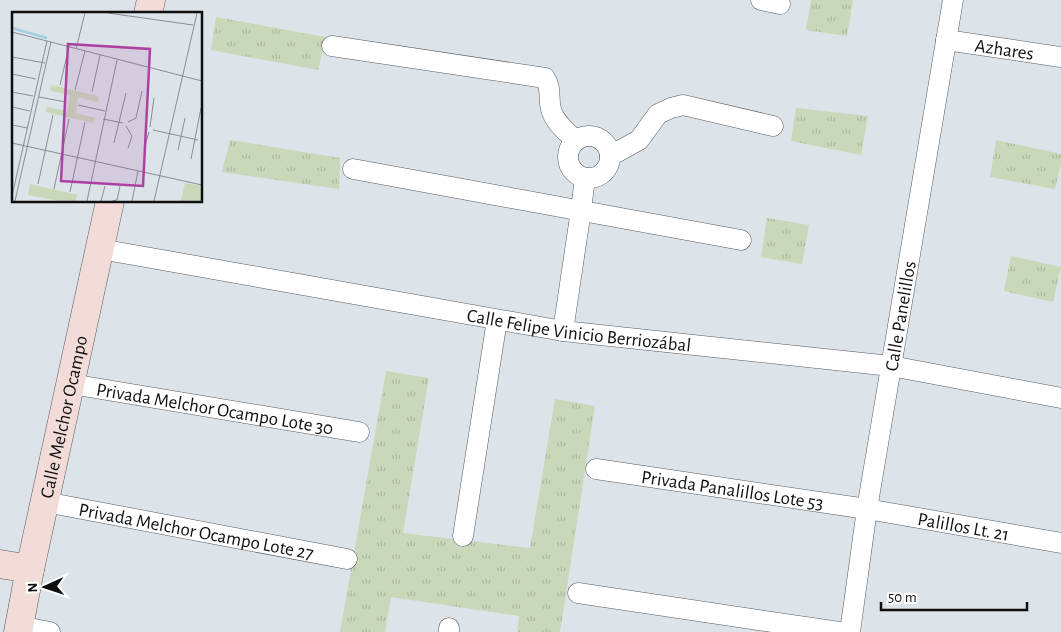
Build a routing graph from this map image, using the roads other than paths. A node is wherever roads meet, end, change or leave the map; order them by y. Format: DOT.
graph roads {
  1 [pos="953,0"];
  2 [pos="946,40"];
  3 [pos="332,46"];
  4 [pos="1061,58"];
  5 [pos="773,126"];
  6 [pos="576,141"];
  7 [pos="610,156"];
  8 [pos="353,169"];
  9 [pos="585,178"];
  10 [pos="110,202"];
  11 [pos="581,210"];
  12 [pos="740,240"];
  13 [pos="100,249"];
  14 [pos="497,320"];
  15 [pos="563,331"];
  16 [pos="891,366"];
  17 [pos="71,384"];
  18 [pos="1061,398"];
  19 [pos="359,432"];
  20 [pos="596,469"];
  21 [pos="45,502"];
  22 [pos="867,509"];
  23 [pos="463,536"];
  24 [pos="1061,543"];
  25 [pos="347,558"];
  26 [pos="0,564"];
  27 [pos="30,569"];
  28 [pos="578,593"];
  29 [pos="19,629"];
  30 [pos="50,632"];
  31 [pos="839,632"];
  32 [pos="850,632"];
  1 -- 2 [label="street, Calle Panelillos"];
  2 -- 4 [label="street, Azhares"];
  2 -- 16 [label="street, Calle Panelillos"];
  3 -- 6 [label="street"];
  5 -- 7 [label="street"];
  6 -- 7 [label="street"];
  6 -- 9 [label="street"];
  7 -- 9 [label="street"];
  8 -- 11 [label="street"];
  9 -- 11 [label="street"];
  10 -- 13 [label="street, Calle Melchor Ocampo"];
  11 -- 12 [label="street"];
  11 -- 15 [label="street"];
  13 -- 14 [label="street, Calle Felipe Vinicio Berriozábal"];
  13 -- 17 [label="street, Calle Melchor Ocampo"];
  14 -- 15 [label="street, Calle Felipe Vinicio Berriozábal"];
  14 -- 23 [label="street"];
  15 -- 16 [label="street, Calle Felipe Vinicio Berriozábal"];
  16 -- 18 [label="street, Calle Felipe Vinicio Berriozábal"];
  16 -- 22 [label="street, Calle Panelillos"];
  17 -- 19 [label="street, Privada Melchor Ocampo Lote 30"];
  17 -- 21 [label="street, Calle Melchor Ocampo"];
  20 -- 22 [label="street, Privada Panalillos Lote 53"];
  21 -- 25 [label="street, Privada Melchor Ocampo Lote 27"];
  21 -- 27 [label="street, Calle Melchor Ocampo"];
  22 -- 24 [label="street, Palillos Lt. 21"];
  22 -- 32 [label="street, Calle Panelillos"];
  26 -- 27 [label="street"];
  27 -- 29 [label="street, Calle Melchor Ocampo"];
  28 -- 31 [label="street"];
  29 -- 30 [label="street"];
}
